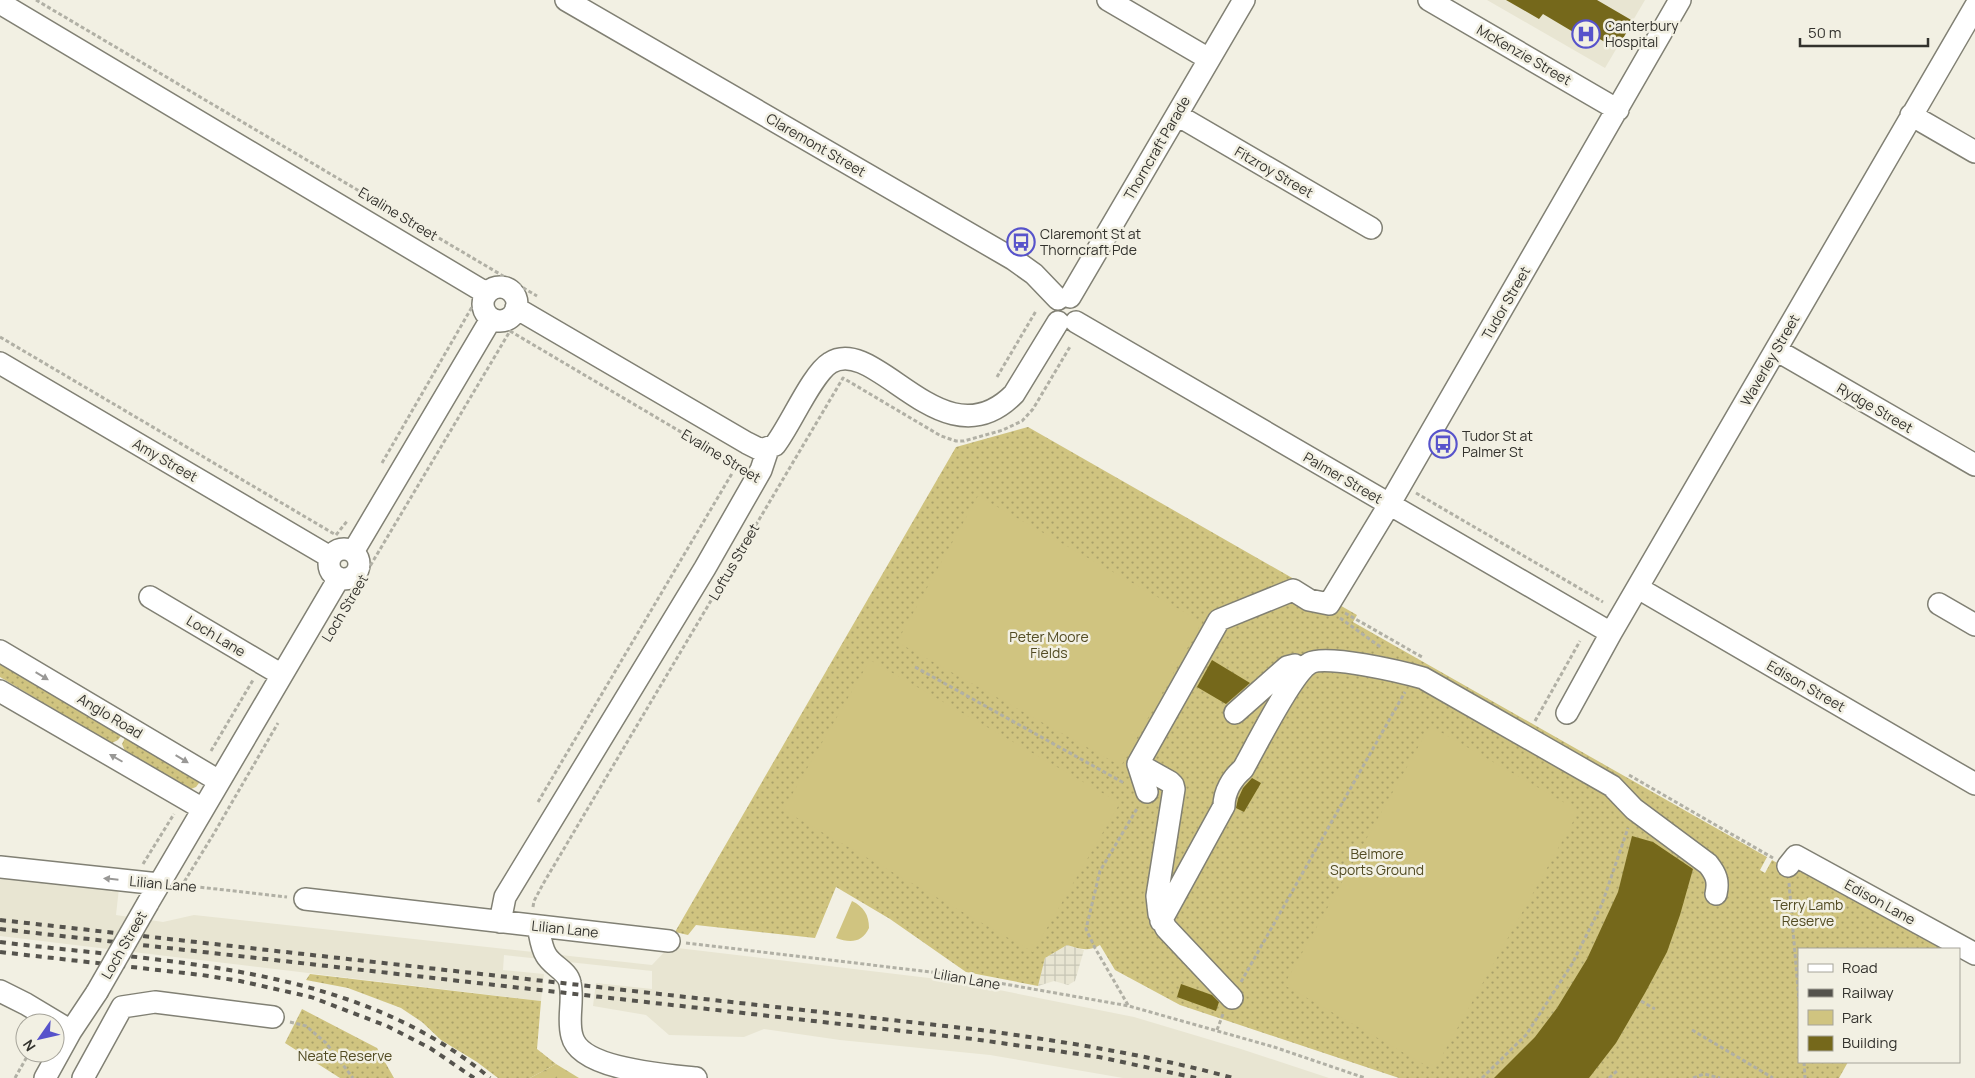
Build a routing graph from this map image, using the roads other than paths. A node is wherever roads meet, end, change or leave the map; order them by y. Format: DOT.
graph roads {
  1 [pos="566,0"];
  2 [pos="1108,0"];
  3 [pos="1244,0"];
  4 [pos="1429,0"];
  5 [pos="1680,0"];
  6 [pos="0,3"];
  7 [pos="1975,7"];
  8 [pos="1209,59"];
  9 [pos="1618,110"];
  10 [pos="1176,115"];
  11 [pos="1911,115"];
  12 [pos="1975,152"];
  13 [pos="1371,228"];
  14 [pos="1064,298"];
  15 [pos="479,300"];
  16 [pos="516,308"];
  17 [pos="491,319"];
  18 [pos="1067,322"];
  19 [pos="1776,350"];
  20 [pos="0,363"];
  21 [pos="768,449"];
  22 [pos="1975,466"];
  23 [pos="1389,505"];
  24 [pos="353,552"];
  25 [pos="330,557"];
  26 [pos="347,585"];
  27 [pos="1638,588"];
  28 [pos="150,597"];
  29 [pos="1939,604"];
  30 [pos="1975,625"];
  31 [pos="1611,633"];
  32 [pos="0,651"];
  33 [pos="1302,669"];
  34 [pos="282,675"];
  35 [pos="0,690"];
  36 [pos="1566,713"];
  37 [pos="1235,714"];
  38 [pos="1138,764"];
  39 [pos="219,781"];
  40 [pos="1975,784"];
  41 [pos="1147,792"];
  42 [pos="203,809"];
  43 [pos="1788,866"];
  44 [pos="0,867"];
  45 [pos="159,884"];
  46 [pos="1716,894"];
  47 [pos="305,900"];
  48 [pos="1162,921"];
  49 [pos="500,922"];
  50 [pos="538,926"];
  51 [pos="669,941"];
  52 [pos="1975,954"];
  53 [pos="0,991"];
  54 [pos="1232,998"];
  55 [pos="273,1017"];
  56 [pos="71,1031"];
  57 [pos="45,1078"];
  58 [pos="83,1078"];
  59 [pos="696,1078"];
  1 -- 14 [label="street, Claremont Street"];
  2 -- 8 [label="street"];
  3 -- 8 [label="street, Thorncraft Parade"];
  4 -- 9 [label="street, McKenzie Street"];
  5 -- 9 [label="street, Tudor Street"];
  6 -- 15 [label="street, Evaline Street"];
  7 -- 11 [label="street, Waverley Street"];
  8 -- 10 [label="street, Thorncraft Parade"];
  9 -- 23 [label="street, Tudor Street"];
  10 -- 13 [label="street, Fitzroy Street"];
  10 -- 14 [label="street, Thorncraft Parade"];
  11 -- 12 [label="street"];
  11 -- 19 [label="street, Waverley Street"];
  14 -- 18 [label="street"];
  15 -- 16 [label="street"];
  15 -- 17 [label="street"];
  16 -- 17 [label="street"];
  16 -- 21 [label="street, Evaline Street"];
  17 -- 24 [label="street, Loch Street"];
  18 -- 21 [label="street, Loftus Street"];
  18 -- 23 [label="street, Palmer Street"];
  19 -- 22 [label="street, Rydge Street"];
  19 -- 27 [label="street, Waverley Street"];
  20 -- 25 [label="street, Amy Street"];
  21 -- 49 [label="street, Loftus Street"];
  23 -- 31 [label="street, Palmer Street"];
  23 -- 38 [label="street, Tudor Street"];
  24 -- 25 [label="street"];
  24 -- 26 [label="street"];
  25 -- 26 [label="street"];
  26 -- 34 [label="street, Loch Street"];
  27 -- 31 [label="street, Waverley Street"];
  27 -- 40 [label="street, Edison Street"];
  28 -- 34 [label="street, Loch Lane"];
  29 -- 30 [label="street"];
  31 -- 36 [label="street, Waverley Street"];
  32 -- 39 [label="street, Anglo Road, one-way"];
  33 -- 37 [label="street"];
  33 -- 46 [label="street"];
  33 -- 48 [label="street"];
  34 -- 39 [label="street, Loch Street"];
  42 -- 35 [label="street, one-way"];
  38 -- 41 [label="street"];
  38 -- 48 [label="street"];
  39 -- 42 [label="street, Loch Street"];
  42 -- 45 [label="street, Loch Street"];
  43 -- 52 [label="street, Edison Lane"];
  45 -- 44 [label="street, Lilian Lane, one-way"];
  45 -- 56 [label="street, Loch Street, bridge"];
  47 -- 49 [label="street, Lilian Lane"];
  48 -- 54 [label="street"];
  49 -- 50 [label="street, Lilian Lane"];
  50 -- 51 [label="street, Lilian Lane"];
  50 -- 59 [label="street"];
  53 -- 56 [label="street"];
  55 -- 58 [label="street"];
  56 -- 57 [label="street, Loch Street"];
}
